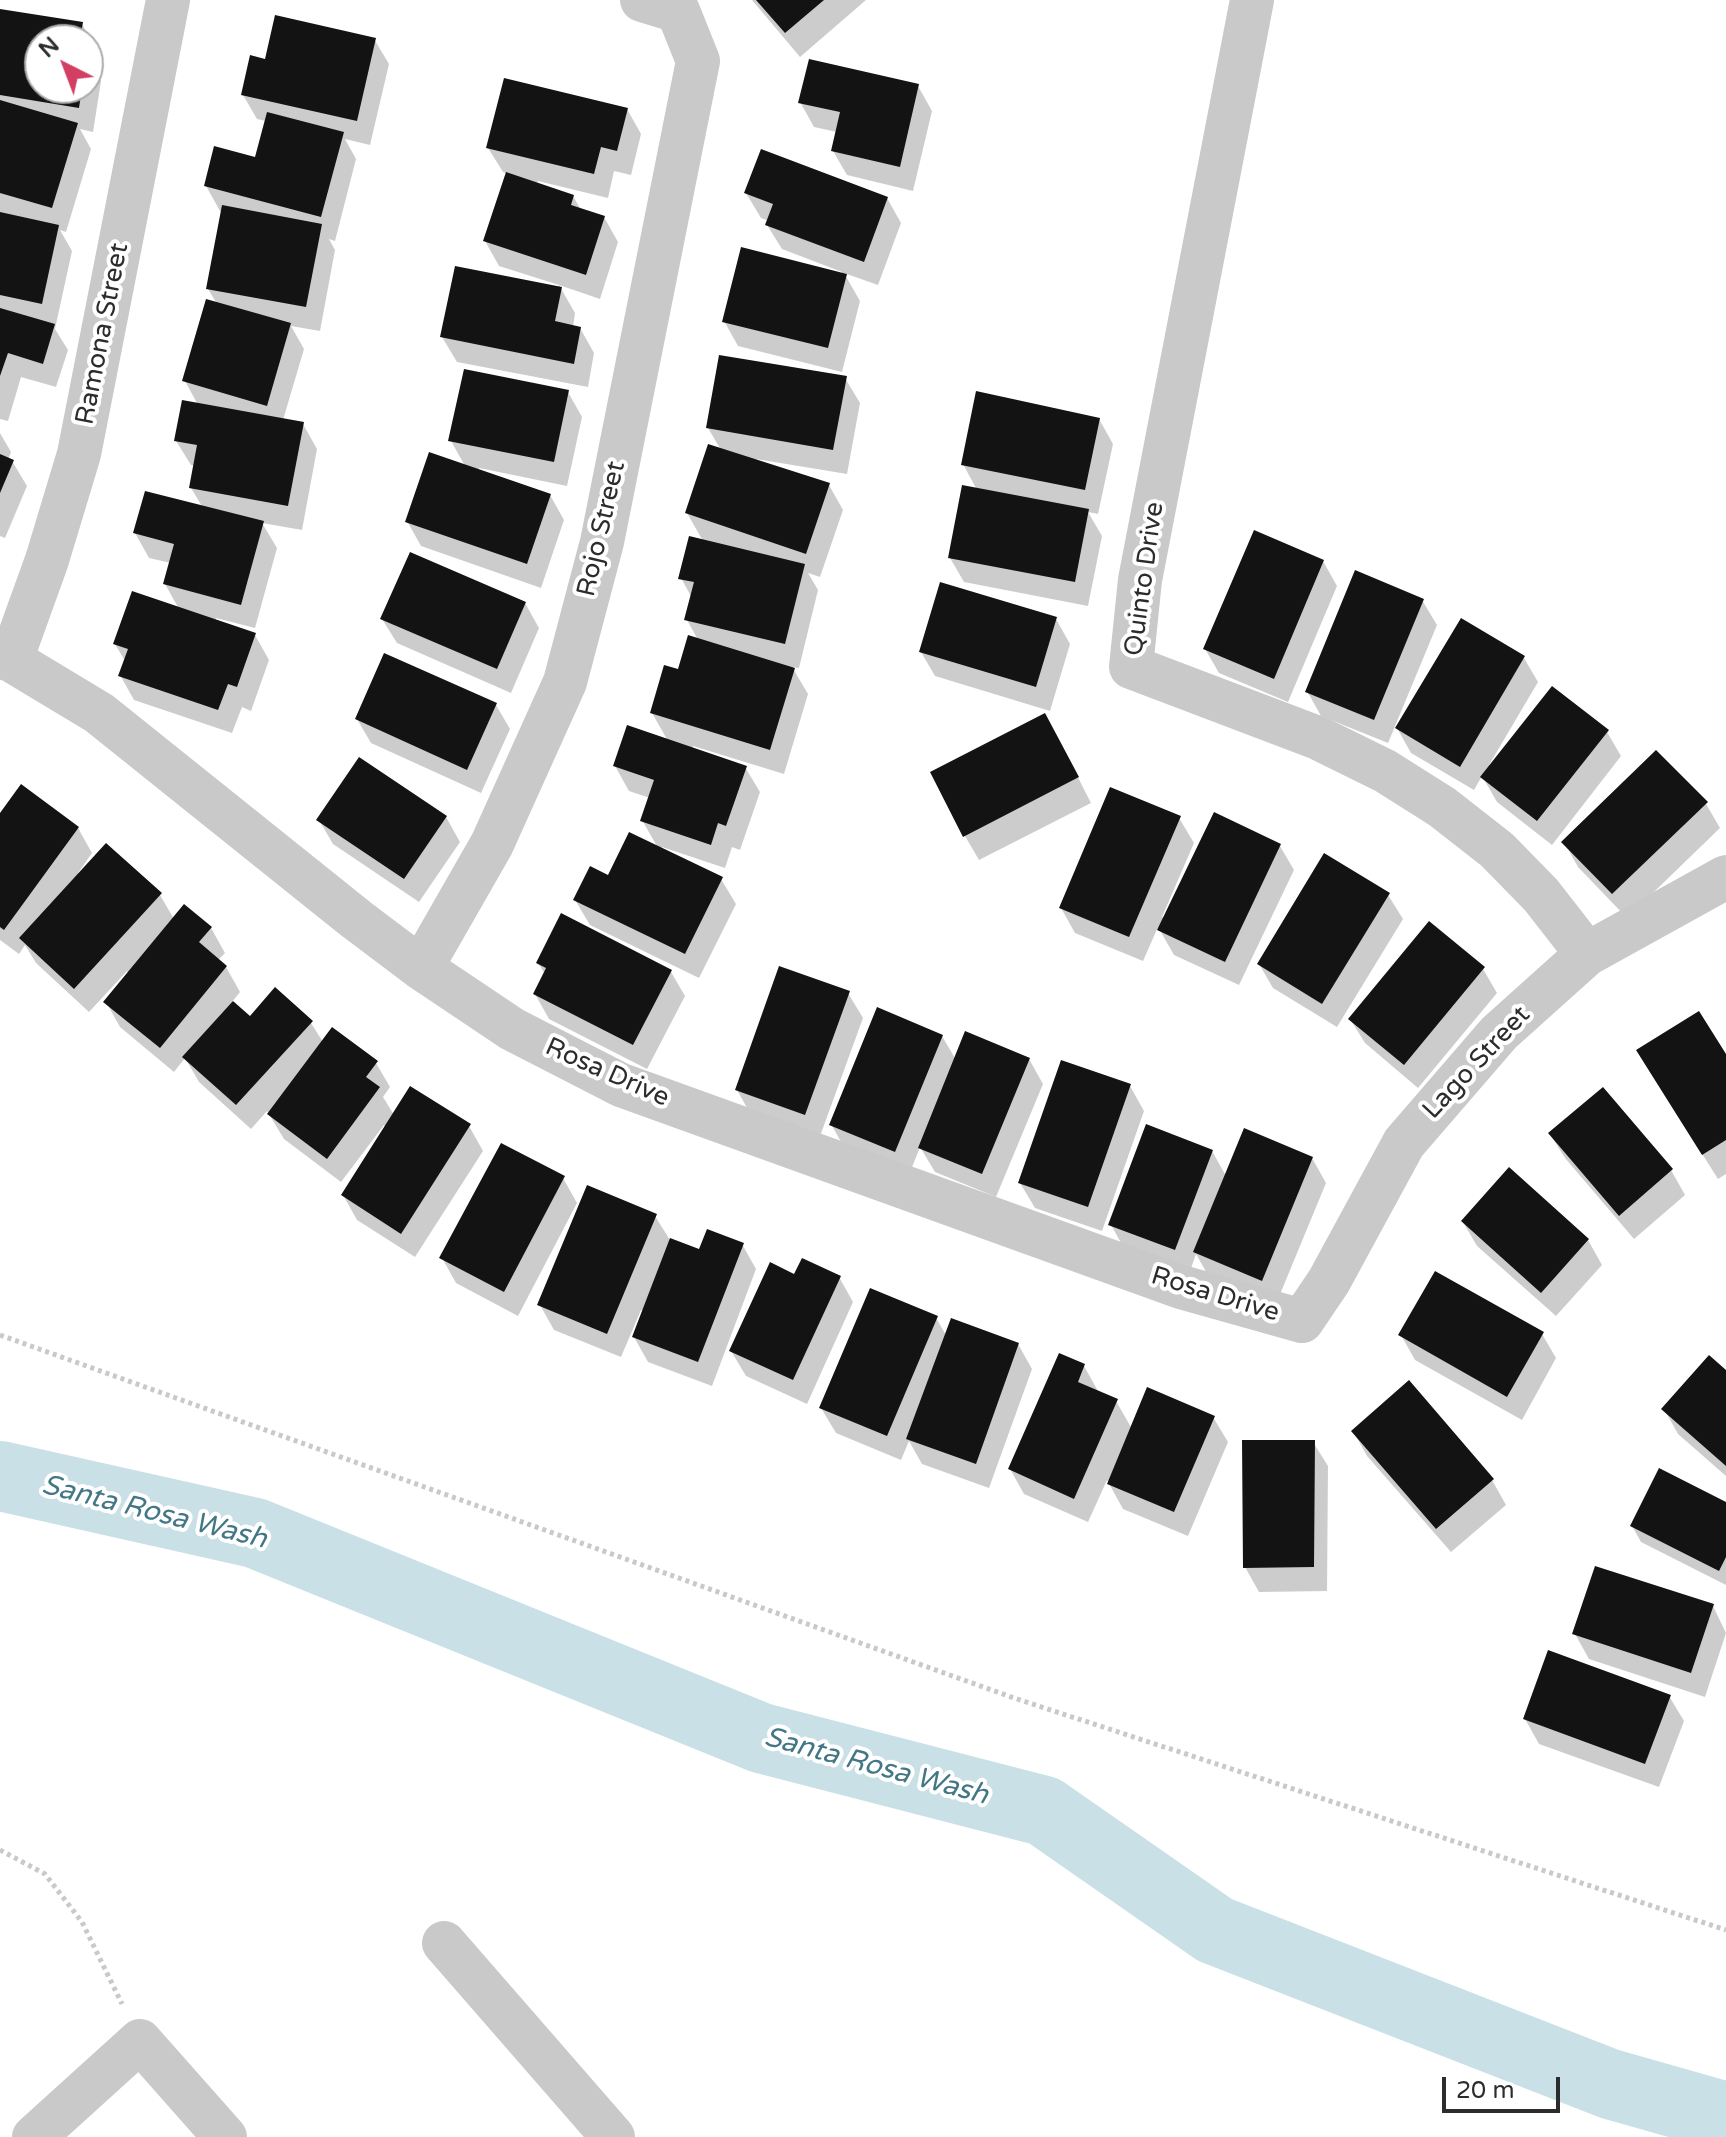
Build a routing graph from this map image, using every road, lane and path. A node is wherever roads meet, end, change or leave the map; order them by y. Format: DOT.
graph roads {
  1 [pos="168,0"];
  2 [pos="642,0"];
  3 [pos="1252,0"];
  4 [pos="5,659"];
  5 [pos="1726,877"];
  6 [pos="1587,954"];
  7 [pos="421,968"];
  8 [pos="1302,1321"];
  9 [pos="0,1335"];
  10 [pos="0,1850"];
  11 [pos="1726,1930"];
  12 [pos="444,1943"];
  13 [pos="140,2041"];
  14 [pos="34,2137"];
  15 [pos="225,2137"];
  16 [pos="613,2137"];
  1 -- 4 [label="street, Ramona Street"];
  2 -- 7 [label="street, Rojo Street"];
  3 -- 6 [label="street, Quinto Drive"];
  4 -- 7 [label="street, Rosa Drive"];
  5 -- 6 [label="street, Lago Street"];
  6 -- 8 [label="street, Lago Street"];
  7 -- 8 [label="street, Rosa Drive"];
  9 -- 11 [label="path"];
  10 -- 13 [label="path"];
  12 -- 16 [label="street"];
  13 -- 14 [label="street"];
  13 -- 15 [label="street"];
}
